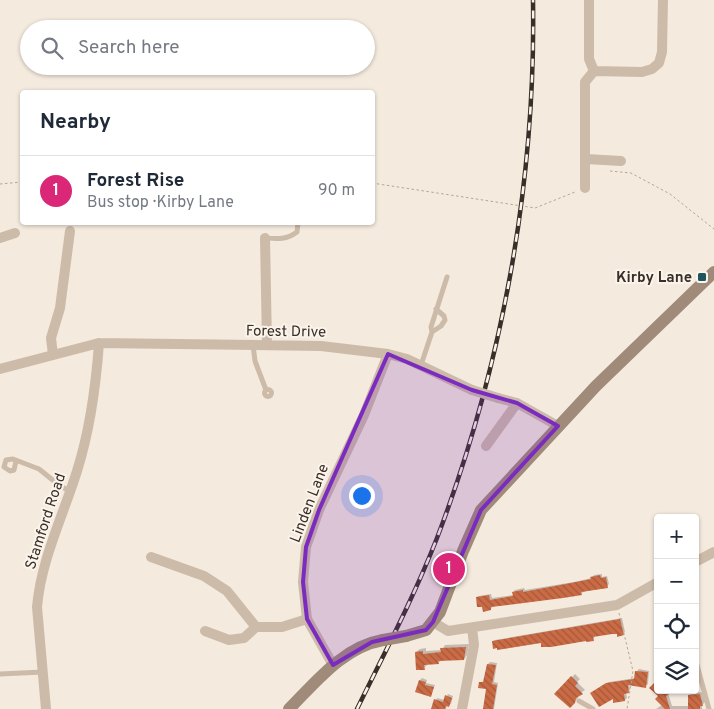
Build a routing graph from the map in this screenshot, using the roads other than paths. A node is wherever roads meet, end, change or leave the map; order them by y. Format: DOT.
graph roads {
  1 [pos="589,0"];
  2 [pos="663,0"];
  3 [pos="594,71"];
  4 [pos="586,160"];
  5 [pos="621,161"];
  6 [pos="586,188"];
  7 [pos="298,225"];
  8 [pos="70,231"];
  9 [pos="15,233"];
  10 [pos="0,238"];
  11 [pos="265,238"];
  12 [pos="714,272"];
  13 [pos="447,277"];
  14 [pos="436,309"];
  15 [pos="432,332"];
  16 [pos="99,343"];
  17 [pos="254,345"];
  18 [pos="267,345"];
  19 [pos="388,354"];
  20 [pos="54,355"];
  21 [pos="421,366"];
  22 [pos="0,369"];
  23 [pos="266,390"];
  24 [pos="518,403"];
  25 [pos="558,426"];
  26 [pos="486,446"];
  27 [pos="16,461"];
  28 [pos="70,491"];
  29 [pos="714,552"];
  30 [pos="151,557"];
  31 [pos="699,560"];
  32 [pos="654,584"];
  33 [pos="307,620"];
  34 [pos="433,622"];
  35 [pos="256,627"];
  36 [pos="472,628"];
  37 [pos="205,631"];
  38 [pos="333,665"];
  39 [pos="43,672"];
  40 [pos="699,673"];
  41 [pos="0,674"];
  42 [pos="578,702"];
  43 [pos="46,709"];
  44 [pos="289,709"];
  45 [pos="462,709"];
  46 [pos="593,709"];
  47 [pos="709,709"];
  1 -- 3 [label="street"];
  2 -- 3 [label="street"];
  3 -- 4 [label="street"];
  4 -- 5 [label="street"];
  4 -- 6 [label="street"];
  7 -- 11 [label="lane"];
  8 -- 20 [label="street"];
  9 -- 10 [label="street"];
  11 -- 18 [label="street"];
  12 -- 25 [label="street"];
  13 -- 14 [label="lane"];
  14 -- 15 [label="lane"];
  14 -- 15 [label="lane"];
  15 -- 21 [label="lane"];
  16 -- 17 [label="street, Forest Drive"];
  16 -- 20 [label="street, Forest Drive"];
  16 -- 28 [label="street, Stamford Road"];
  17 -- 18 [label="street, Forest Drive"];
  17 -- 23 [label="lane"];
  18 -- 19 [label="street, Forest Drive"];
  19 -- 21 [label="street, Forest Drive"];
  19 -- 33 [label="street, Linden Lane"];
  20 -- 22 [label="street, Forest Drive"];
  21 -- 24 [label="street, Forest Drive, bridge"];
  24 -- 25 [label="street, Forest Drive"];
  24 -- 26 [label="street"];
  25 -- 34 [label="street"];
  27 -- 28 [label="lane"];
  28 -- 39 [label="street, Stamford Road"];
  29 -- 31 [label="street"];
  30 -- 35 [label="street"];
  32 -- 36 [label="street"];
  33 -- 35 [label="street"];
  33 -- 38 [label="street, Linden Lane"];
  34 -- 36 [label="street"];
  34 -- 38 [label="street, bridge"];
  35 -- 37 [label="street"];
  36 -- 45 [label="street"];
  38 -- 44 [label="street"];
  39 -- 41 [label="lane"];
  39 -- 43 [label="street, Stamford Road"];
  40 -- 47 [label="lane"];
  42 -- 46 [label="lane"];
}
